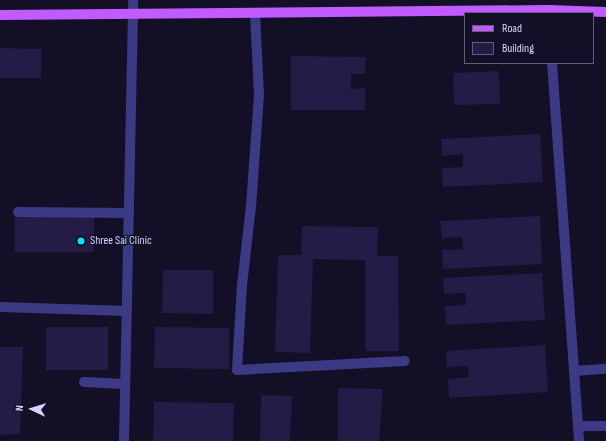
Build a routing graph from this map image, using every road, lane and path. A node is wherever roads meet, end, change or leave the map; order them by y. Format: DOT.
graph roads {
  1 [pos="133,0"];
  2 [pos="255,12"];
  3 [pos="548,12"];
  4 [pos="606,12"];
  5 [pos="134,13"];
  6 [pos="0,15"];
  7 [pos="552,64"];
  8 [pos="18,212"];
  9 [pos="129,213"];
  10 [pos="0,307"];
  11 [pos="127,311"];
  12 [pos="405,361"];
  13 [pos="606,369"];
  14 [pos="574,371"];
  15 [pos="84,382"];
  16 [pos="124,384"];
  17 [pos="578,426"];
  18 [pos="606,426"];
  19 [pos="124,441"];
  20 [pos="579,441"];
  1 -- 5 [label="street"];
  2 -- 3 [label="main road"];
  2 -- 5 [label="main road"];
  2 -- 12 [label="street"];
  3 -- 4 [label="main road"];
  5 -- 6 [label="main road"];
  5 -- 9 [label="street"];
  7 -- 14 [label="street"];
  8 -- 9 [label="street"];
  9 -- 11 [label="street"];
  10 -- 11 [label="street"];
  11 -- 16 [label="street"];
  13 -- 14 [label="street"];
  14 -- 17 [label="street"];
  15 -- 16 [label="street"];
  16 -- 19 [label="street"];
  17 -- 18 [label="street"];
  17 -- 20 [label="street"];
}
